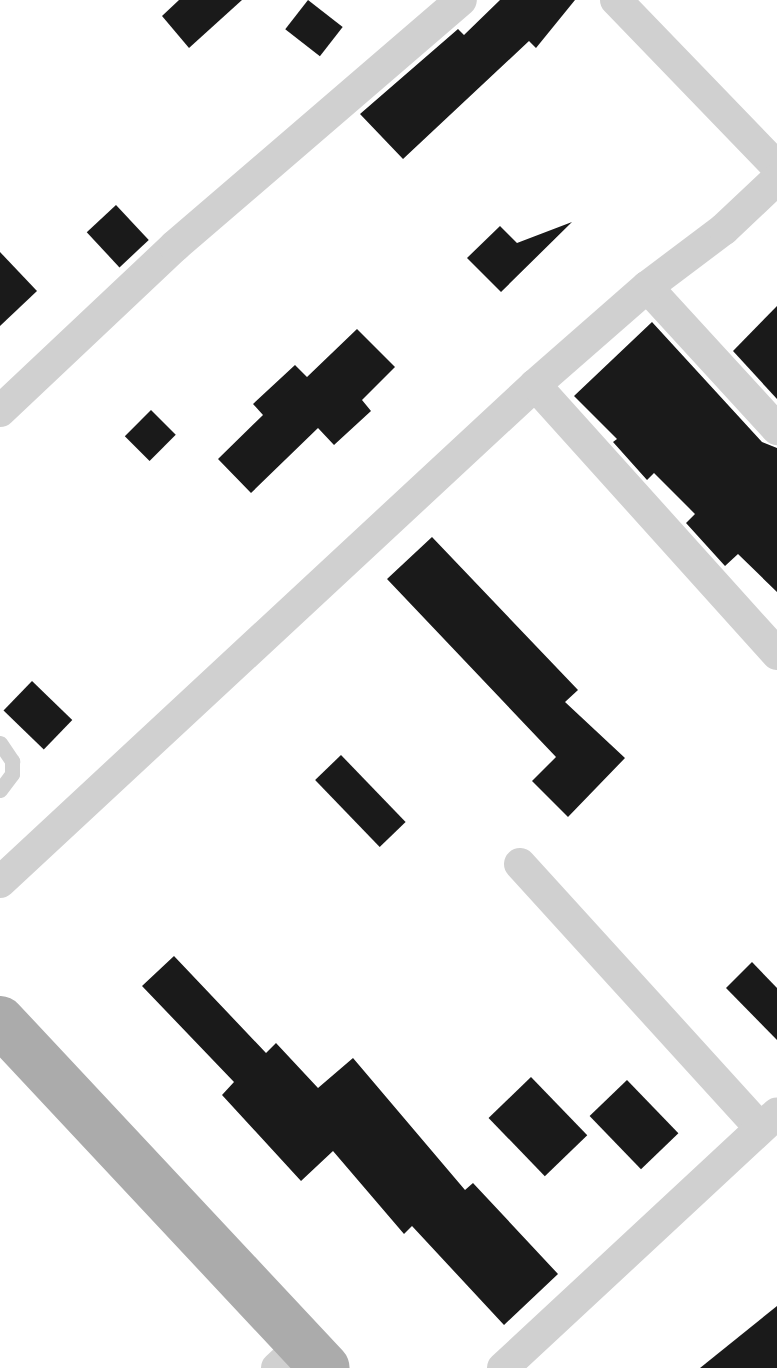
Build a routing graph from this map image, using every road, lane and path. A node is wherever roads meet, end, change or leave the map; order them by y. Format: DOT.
graph roads {
  1 [pos="461,0"];
  2 [pos="616,0"];
  3 [pos="777,167"];
  4 [pos="777,178"];
  5 [pos="647,287"];
  6 [pos="535,385"];
  7 [pos="0,412"];
  8 [pos="777,428"];
  9 [pos="777,654"];
  10 [pos="0,743"];
  11 [pos="0,790"];
  12 [pos="520,864"];
  13 [pos="0,882"];
  14 [pos="0,1022"];
  15 [pos="768,1120"];
  16 [pos="302,1360"];
  17 [pos="503,1368"];
  1 -- 7 [label="street"];
  2 -- 3 [label="street"];
  4 -- 5 [label="street"];
  5 -- 6 [label="street"];
  5 -- 8 [label="street"];
  6 -- 9 [label="street"];
  6 -- 13 [label="street"];
  10 -- 11 [label="lane"];
  12 -- 15 [label="street"];
  14 -- 16 [label="main road"];
  15 -- 17 [label="street"];
}
